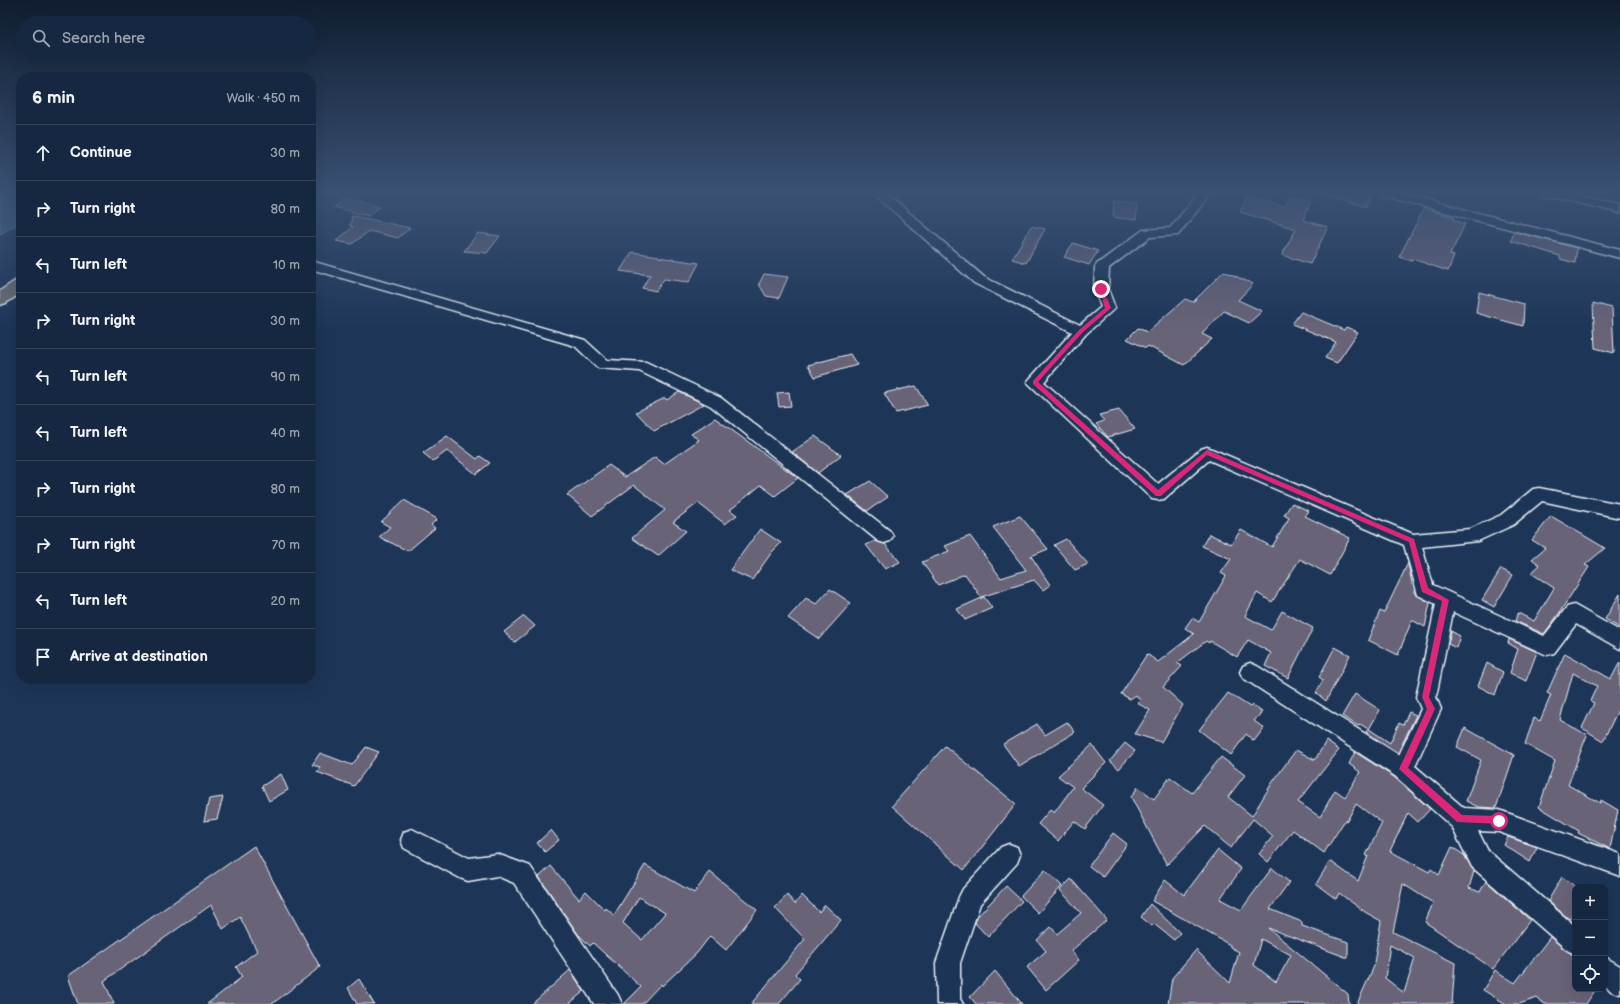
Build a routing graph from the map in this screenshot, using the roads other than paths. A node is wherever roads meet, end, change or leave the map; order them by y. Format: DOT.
graph roads {
  1 [pos="932,239"];
  2 [pos="1139,239"];
  3 [pos="1562,239"];
  4 [pos="1620,254"];
  5 [pos="316,266"];
  6 [pos="16,275"];
  7 [pos="0,286"];
  8 [pos="16,288"];
  9 [pos="0,299"];
  10 [pos="1081,331"];
  11 [pos="1620,511"];
  12 [pos="884,536"];
  13 [pos="1412,540"];
  14 [pos="1446,600"];
  15 [pos="1620,641"];
  16 [pos="1250,672"];
  17 [pos="1403,769"];
  18 [pos="1460,819"];
  19 [pos="412,840"];
  20 [pos="1009,855"];
  21 [pos="1620,865"];
  22 [pos="1572,939"];
  23 [pos="1608,972"];
  24 [pos="1620,982"];
  25 [pos="946,1003"];
  26 [pos="610,1004"];
  1 -- 10 [label="street"];
  2 -- 10 [label="street"];
  3 -- 4 [label="street"];
  5 -- 12 [label="street"];
  6 -- 7 [label="highway"];
  8 -- 9 [label="highway"];
  10 -- 13 [label="street"];
  11 -- 13 [label="street"];
  13 -- 14 [label="street"];
  14 -- 15 [label="street"];
  14 -- 17 [label="street"];
  16 -- 17 [label="street"];
  17 -- 18 [label="street"];
  18 -- 21 [label="street"];
  18 -- 22 [label="street"];
  19 -- 26 [label="street"];
  20 -- 25 [label="street"];
  23 -- 24 [label="street"];
}
